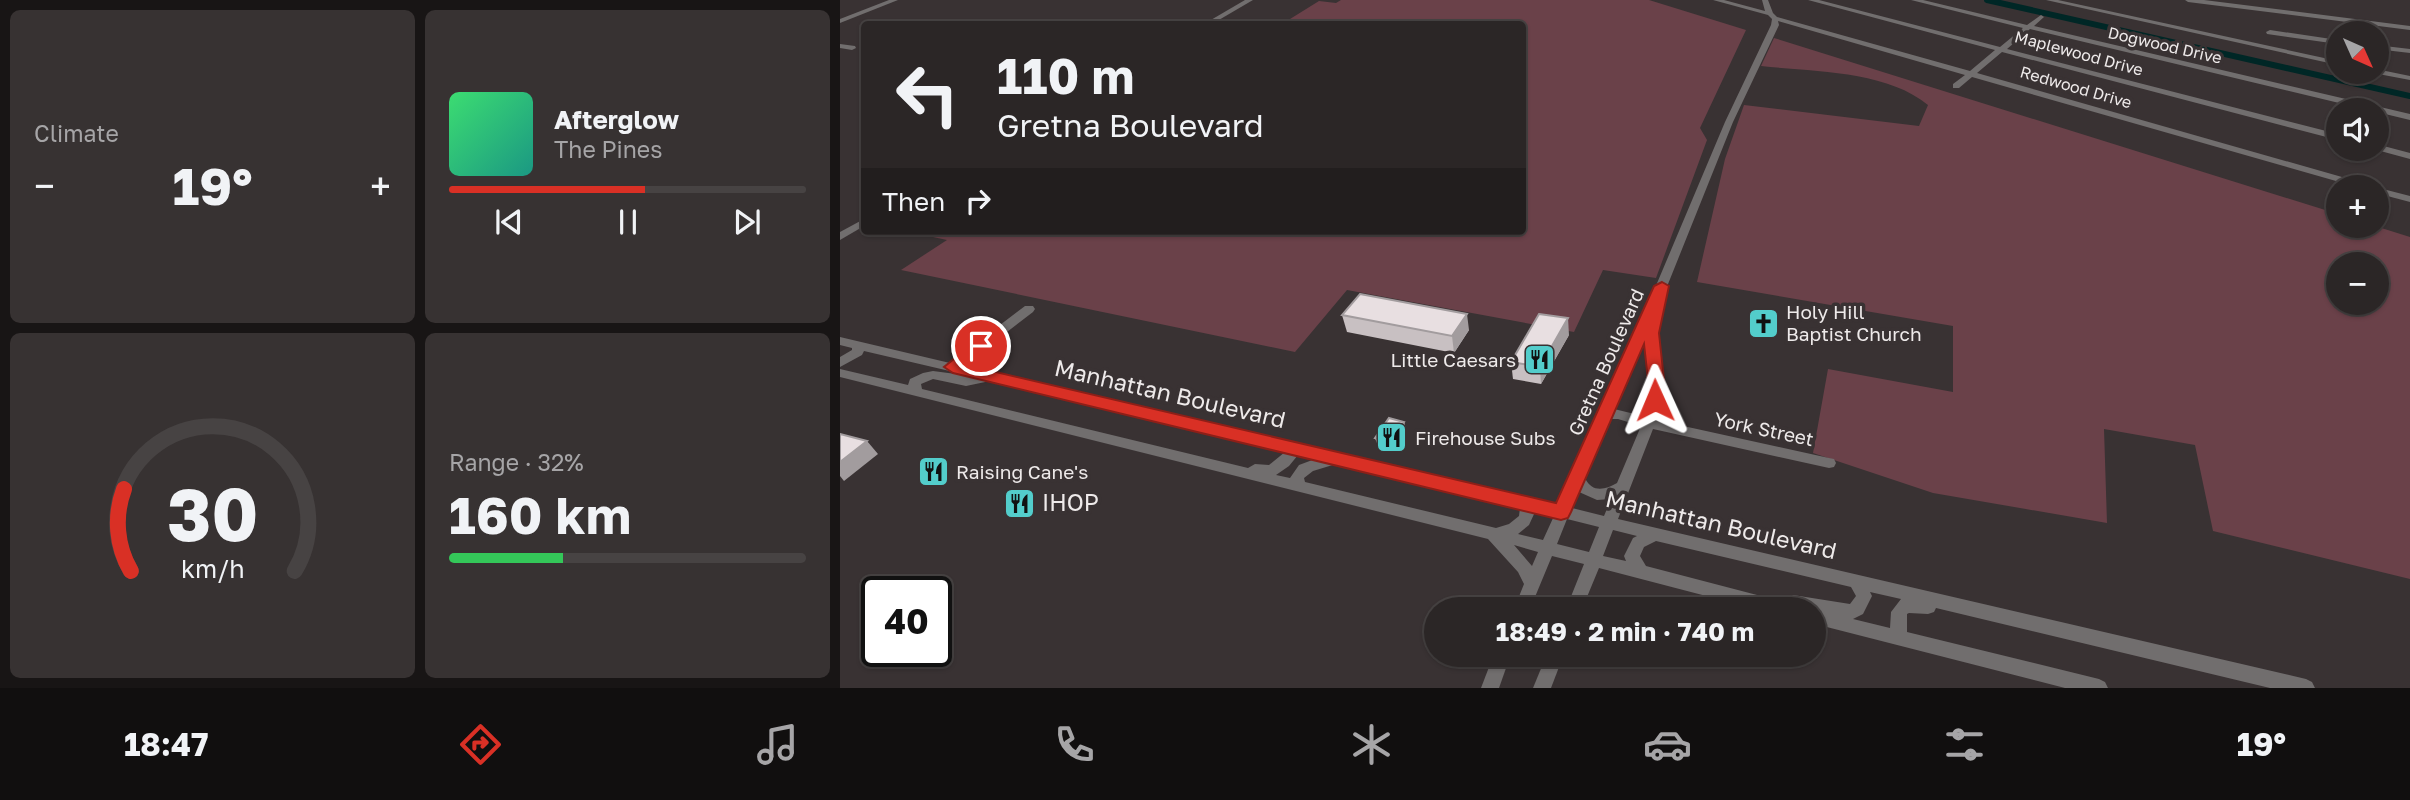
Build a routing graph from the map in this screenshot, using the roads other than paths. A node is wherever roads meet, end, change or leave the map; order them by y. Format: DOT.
graph roads {
  1 [pos="895,0"];
  2 [pos="1250,0"];
  3 [pos="1716,0"];
  4 [pos="1765,0"];
  5 [pos="1811,0"];
  6 [pos="1914,0"];
  7 [pos="2049,0"];
  8 [pos="2188,0"];
  9 [pos="2262,9"];
  10 [pos="1772,16"];
  11 [pos="2041,18"];
  12 [pos="840,21"];
  13 [pos="1213,21"];
  14 [pos="2029,27"];
  15 [pos="2410,29"];
  16 [pos="2270,33"];
  17 [pos="2326,40"];
  18 [pos="840,46"];
  19 [pos="852,48"];
  20 [pos="2002,49"];
  21 [pos="2273,49"];
  22 [pos="2389,49"];
  23 [pos="2410,51"];
  24 [pos="2326,60"];
  25 [pos="1971,73"];
  26 [pos="2389,74"];
  27 [pos="2410,78"];
  28 [pos="1956,86"];
  29 [pos="2410,117"];
  30 [pos="2326,134"];
  31 [pos="2389,150"];
  32 [pos="2410,156"];
  33 [pos="2326,175"];
  34 [pos="2389,193"];
  35 [pos="2410,199"];
  36 [pos="861,224"];
  37 [pos="840,237"];
  38 [pos="1662,286"];
  39 [pos="1029,309"];
  40 [pos="840,341"];
  41 [pos="858,345"];
  42 [pos="840,363"];
  43 [pos="953,367"];
  44 [pos="840,373"];
  45 [pos="993,377"];
  46 [pos="918,393"];
  47 [pos="1606,415"];
  48 [pos="1649,423"];
  49 [pos="1295,449"];
  50 [pos="1334,458"];
  51 [pos="1829,463"];
  52 [pos="1214,466"];
  53 [pos="1578,478"];
  54 [pos="1298,487"];
  55 [pos="1621,488"];
  56 [pos="1527,504"];
  57 [pos="1561,512"];
  58 [pos="1608,523"];
  59 [pos="1494,534"];
  60 [pos="1654,534"];
  61 [pos="1546,549"];
  62 [pos="1592,561"];
  63 [pos="1642,573"];
  64 [pos="1856,582"];
  65 [pos="1532,584"];
  66 [pos="1527,597"];
  67 [pos="1578,597"];
  68 [pos="1735,597"];
  69 [pos="1826,608"];
  70 [pos="2003,617"];
  71 [pos="1826,620"];
  72 [pos="1898,638"];
  73 [pos="1498,667"];
  74 [pos="1551,667"];
  75 [pos="1490,688"];
  76 [pos="1542,688"];
  77 [pos="2099,688"];
  78 [pos="2306,688"];
  1 -- 12 [label="street"];
  2 -- 13 [label="street"];
  3 -- 10 [label="street, Redwood Drive"];
  4 -- 10 [label="street"];
  5 -- 20 [label="street, Maplewood Drive"];
  6 -- 14 [label="street, Dogwood Drive"];
  7 -- 21 [label="street"];
  8 -- 9 [label="street"];
  9 -- 15 [label="street"];
  9 -- 16 [label="street"];
  10 -- 25 [label="street, Redwood Drive"];
  10 -- 38 [label="street, Gretna Boulevard"];
  11 -- 14 [label="street"];
  14 -- 20 [label="street"];
  14 -- 29 [label="street, Dogwood Drive"];
  16 -- 17 [label="street"];
  16 -- 21 [label="street"];
  18 -- 19 [label="street"];
  20 -- 25 [label="street"];
  20 -- 30 [label="street, Maplewood Drive"];
  21 -- 24 [label="street"];
  22 -- 23 [label="street"];
  25 -- 28 [label="street"];
  25 -- 33 [label="street, Redwood Drive"];
  26 -- 27 [label="street"];
  31 -- 32 [label="street"];
  34 -- 35 [label="street"];
  36 -- 37 [label="street"];
  38 -- 47 [label="street, Gretna Boulevard"];
  38 -- 48 [label="street, Gretna Boulevard"];
  39 -- 43 [label="street"];
  40 -- 41 [label="street, Manhattan Boulevard"];
  41 -- 42 [label="street"];
  41 -- 43 [label="street, Manhattan Boulevard"];
  43 -- 45 [label="street, Manhattan Boulevard"];
  44 -- 46 [label="street"];
  45 -- 46 [label="street"];
  45 -- 49 [label="street, Manhattan Boulevard"];
  46 -- 52 [label="street"];
  47 -- 48 [label="street, York Street"];
  47 -- 53 [label="street, Gretna Boulevard"];
  48 -- 51 [label="street, York Street"];
  48 -- 55 [label="street, Gretna Boulevard"];
  49 -- 50 [label="street, Manhattan Boulevard"];
  49 -- 52 [label="street"];
  50 -- 54 [label="street"];
  50 -- 56 [label="street, Manhattan Boulevard"];
  52 -- 54 [label="street"];
  53 -- 55 [label="street"];
  53 -- 57 [label="street, Gretna Boulevard"];
  54 -- 59 [label="street"];
  55 -- 58 [label="street, Gretna Boulevard"];
  56 -- 57 [label="street, Manhattan Boulevard"];
  56 -- 59 [label="street"];
  57 -- 58 [label="street, Manhattan Boulevard"];
  57 -- 61 [label="street, Gretna Boulevard"];
  58 -- 60 [label="street, Manhattan Boulevard"];
  58 -- 62 [label="street, Gretna Boulevard"];
  59 -- 61 [label="street"];
  59 -- 65 [label="street"];
  60 -- 63 [label="street"];
  60 -- 64 [label="street, Manhattan Boulevard"];
  61 -- 62 [label="street"];
  61 -- 65 [label="street, Gretna Boulevard"];
  62 -- 63 [label="street"];
  62 -- 67 [label="street, Gretna Boulevard"];
  63 -- 68 [label="street"];
  64 -- 69 [label="street"];
  64 -- 70 [label="street, Manhattan Boulevard"];
  65 -- 66 [label="street, Gretna Boulevard"];
  70 -- 72 [label="street"];
  70 -- 78 [label="street, Manhattan Boulevard"];
  71 -- 72 [label="street"];
  72 -- 77 [label="street"];
  73 -- 75 [label="street"];
  74 -- 76 [label="street"];
}
